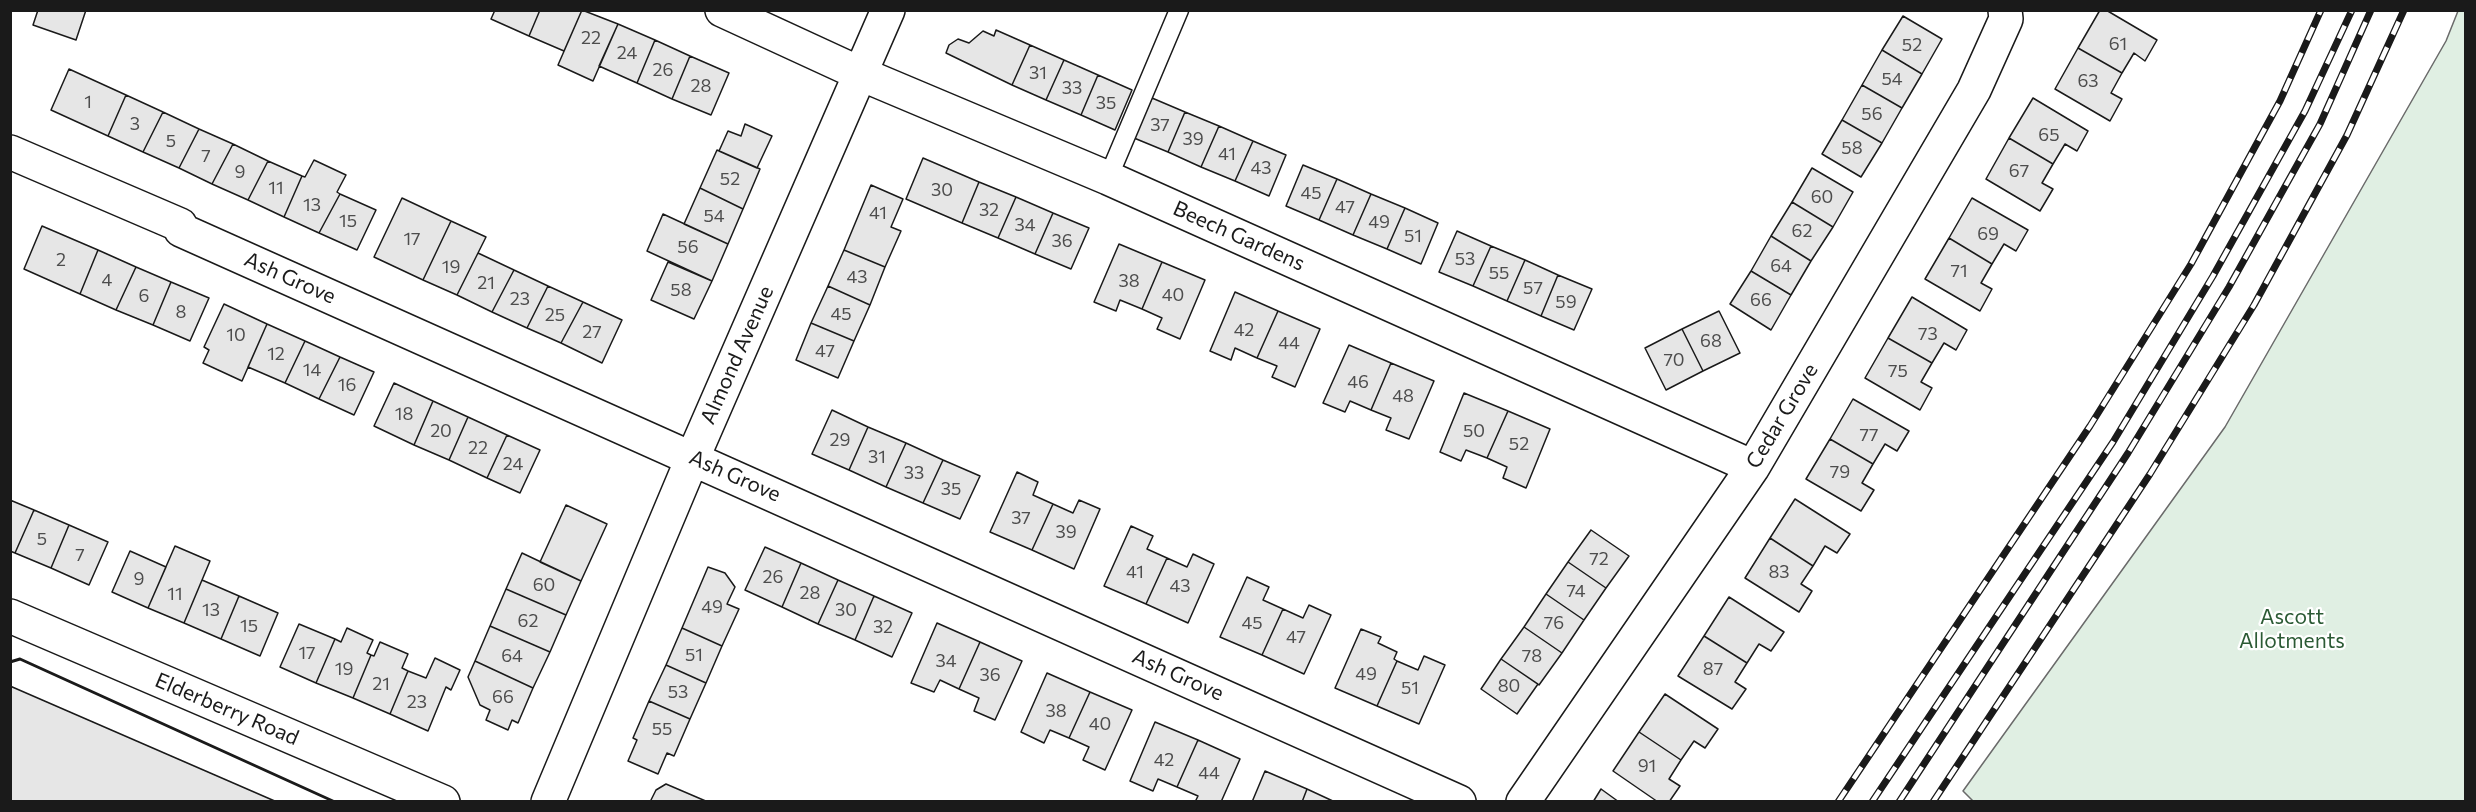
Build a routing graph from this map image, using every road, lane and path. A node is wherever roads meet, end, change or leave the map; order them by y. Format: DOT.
graph roads {
  1 [pos="722,10"];
  2 [pos="888,10"];
  3 [pos="1179,10"];
  4 [pos="2005,10"];
  5 [pos="861,74"];
  6 [pos="10,152"];
  7 [pos="1108,178"];
  8 [pos="693,457"];
  9 [pos="1753,467"];
  10 [pos="10,616"];
  11 [pos="443,801"];
  12 [pos="548,801"];
  13 [pos="1459,801"];
  14 [pos="1523,801"];
  1 -- 5 [label="street, Beech Gardens"];
  2 -- 5 [label="street, Almond Avenue"];
  3 -- 7 [label="lane"];
  4 -- 9 [label="street, Cedar Grove"];
  5 -- 7 [label="street, Beech Gardens"];
  5 -- 8 [label="street, Almond Avenue"];
  6 -- 8 [label="street, Ash Grove"];
  7 -- 9 [label="street, Beech Gardens"];
  8 -- 12 [label="street, Almond Avenue"];
  8 -- 13 [label="street, Ash Grove"];
  9 -- 14 [label="street, Cedar Grove"];
  10 -- 11 [label="street, Elderberry Road"];
}
